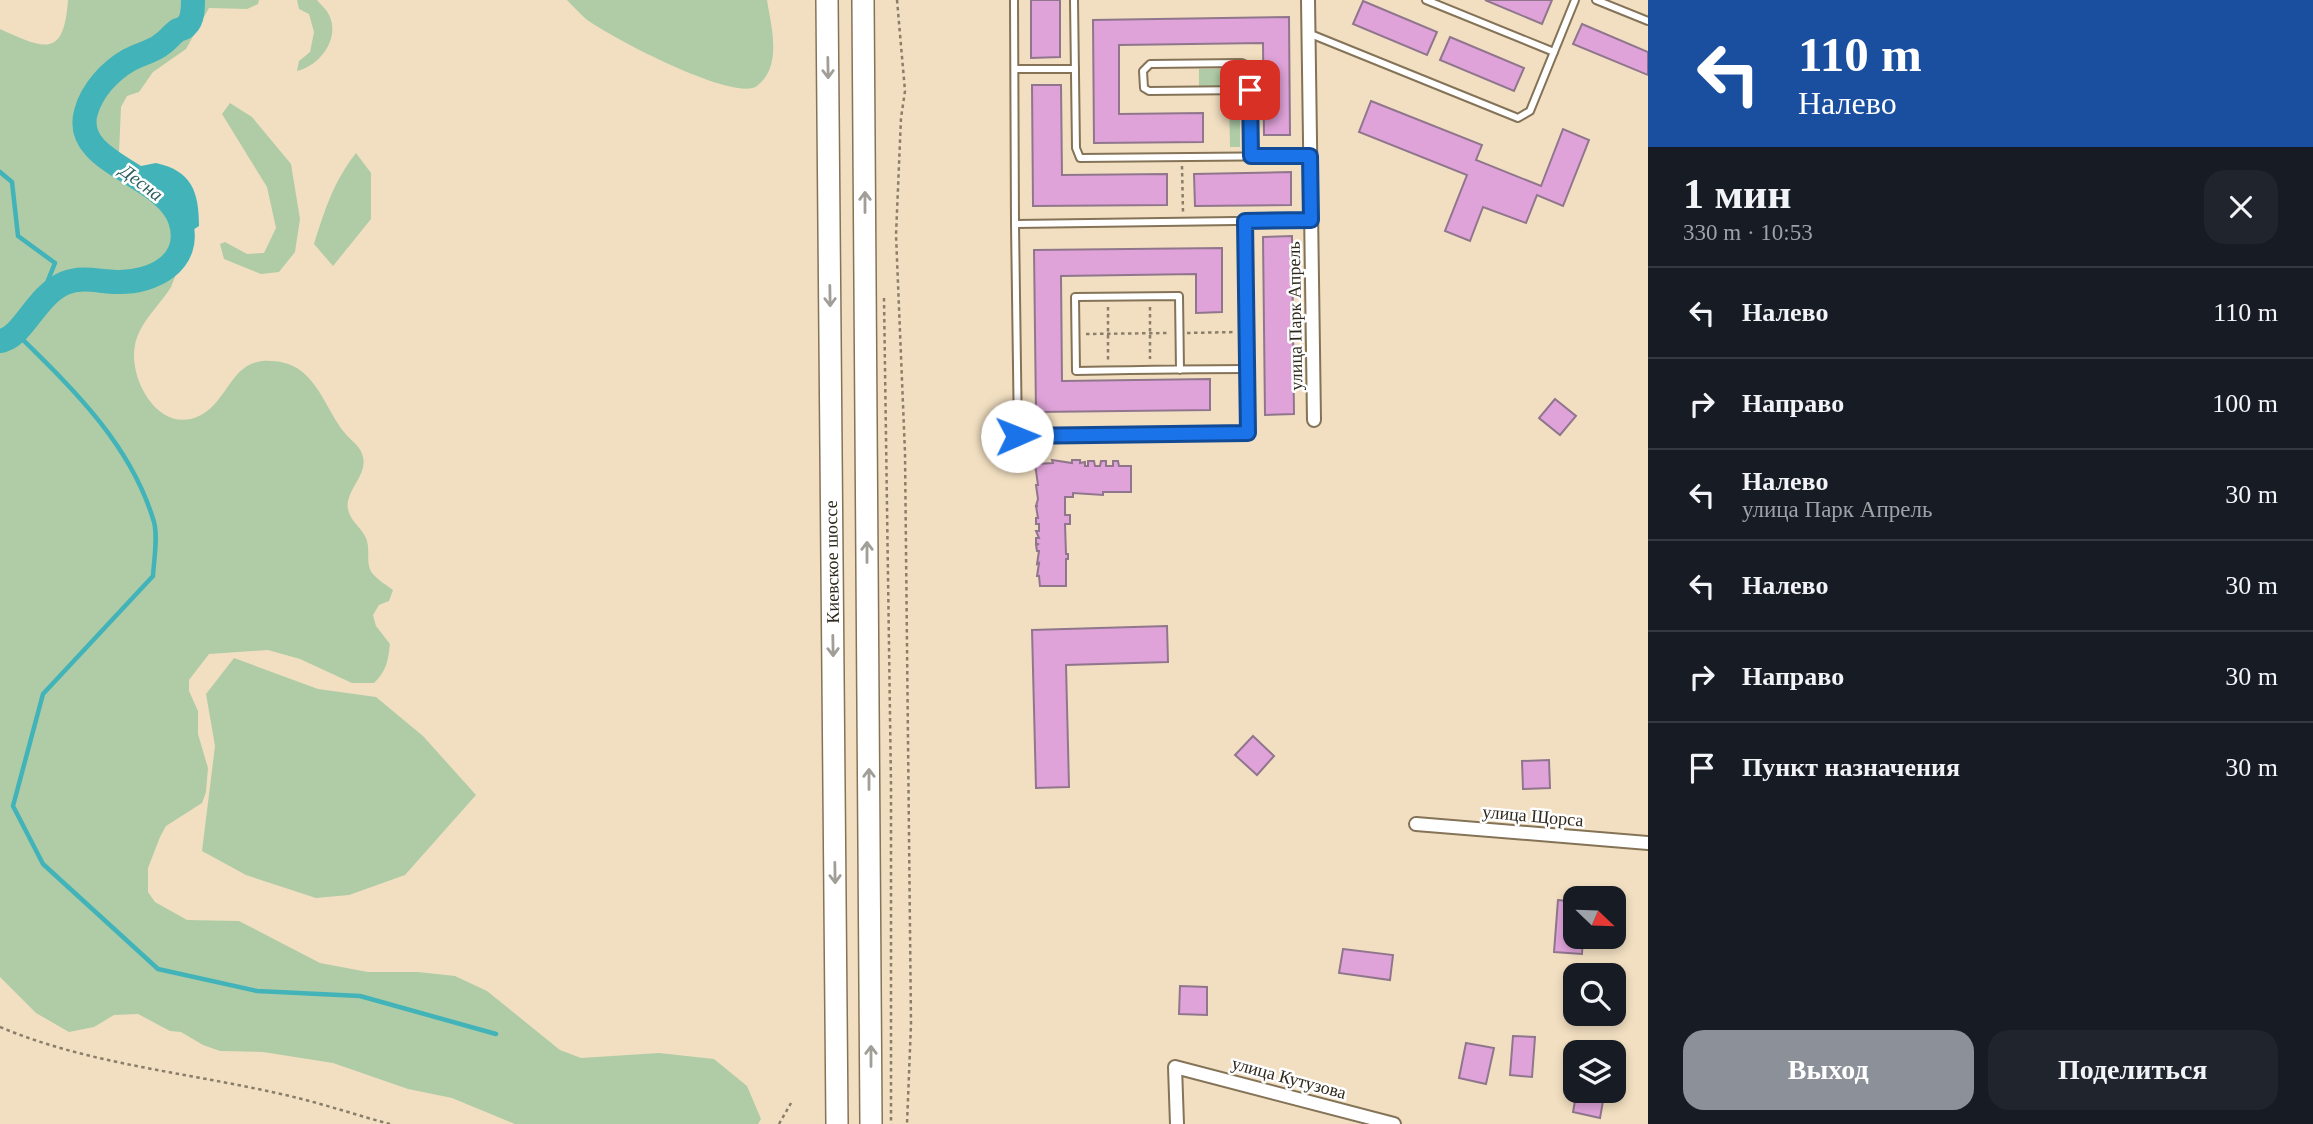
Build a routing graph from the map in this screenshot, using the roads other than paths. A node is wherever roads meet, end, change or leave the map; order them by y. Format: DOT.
graph roads {
  1 [pos="827,0"];
  2 [pos="863,0"];
  3 [pos="1014,0"];
  4 [pos="1074,0"];
  5 [pos="1308,0"];
  6 [pos="1426,0"];
  7 [pos="1575,0"];
  8 [pos="1596,0"];
  9 [pos="1648,21"];
  10 [pos="1308,33"];
  11 [pos="1554,52"];
  12 [pos="1015,69"];
  13 [pos="1075,69"];
  14 [pos="1250,90"];
  15 [pos="1251,156"];
  16 [pos="1310,156"];
  17 [pos="1311,220"];
  18 [pos="1245,221"];
  19 [pos="1015,224"];
  20 [pos="1247,369"];
  21 [pos="1180,370"];
  22 [pos="1314,421"];
  23 [pos="1416,824"];
  24 [pos="1648,843"];
  25 [pos="838,1124"];
  26 [pos="872,1124"];
  27 [pos="1177,1124"];
  28 [pos="1394,1124"];
  1 -- 25 [label="highway, Киевское шоссе, one-way"];
  26 -- 2 [label="highway, Киевское шоссе, one-way"];
  3 -- 12 [label="lane"];
  4 -- 13 [label="lane"];
  5 -- 10 [label="street, улица Парк Апрель"];
  6 -- 11 [label="lane"];
  7 -- 11 [label="lane"];
  8 -- 9 [label="lane"];
  10 -- 11 [label="lane"];
  10 -- 16 [label="street, улица Парк Апрель"];
  12 -- 13 [label="lane"];
  12 -- 19 [label="lane"];
  13 -- 15 [label="lane"];
  14 -- 14 [label="lane"];
  14 -- 15 [label="lane"];
  15 -- 16 [label="lane"];
  16 -- 17 [label="street, улица Парк Апрель"];
  17 -- 18 [label="lane"];
  17 -- 22 [label="street, улица Парк Апрель"];
  18 -- 19 [label="lane"];
  18 -- 20 [label="lane"];
  19 -- 20 [label="lane"];
  20 -- 21 [label="lane"];
  21 -- 21 [label="lane"];
  23 -- 24 [label="street, улица Щорса"];
  27 -- 28 [label="street, улица Кутузова"];
}
